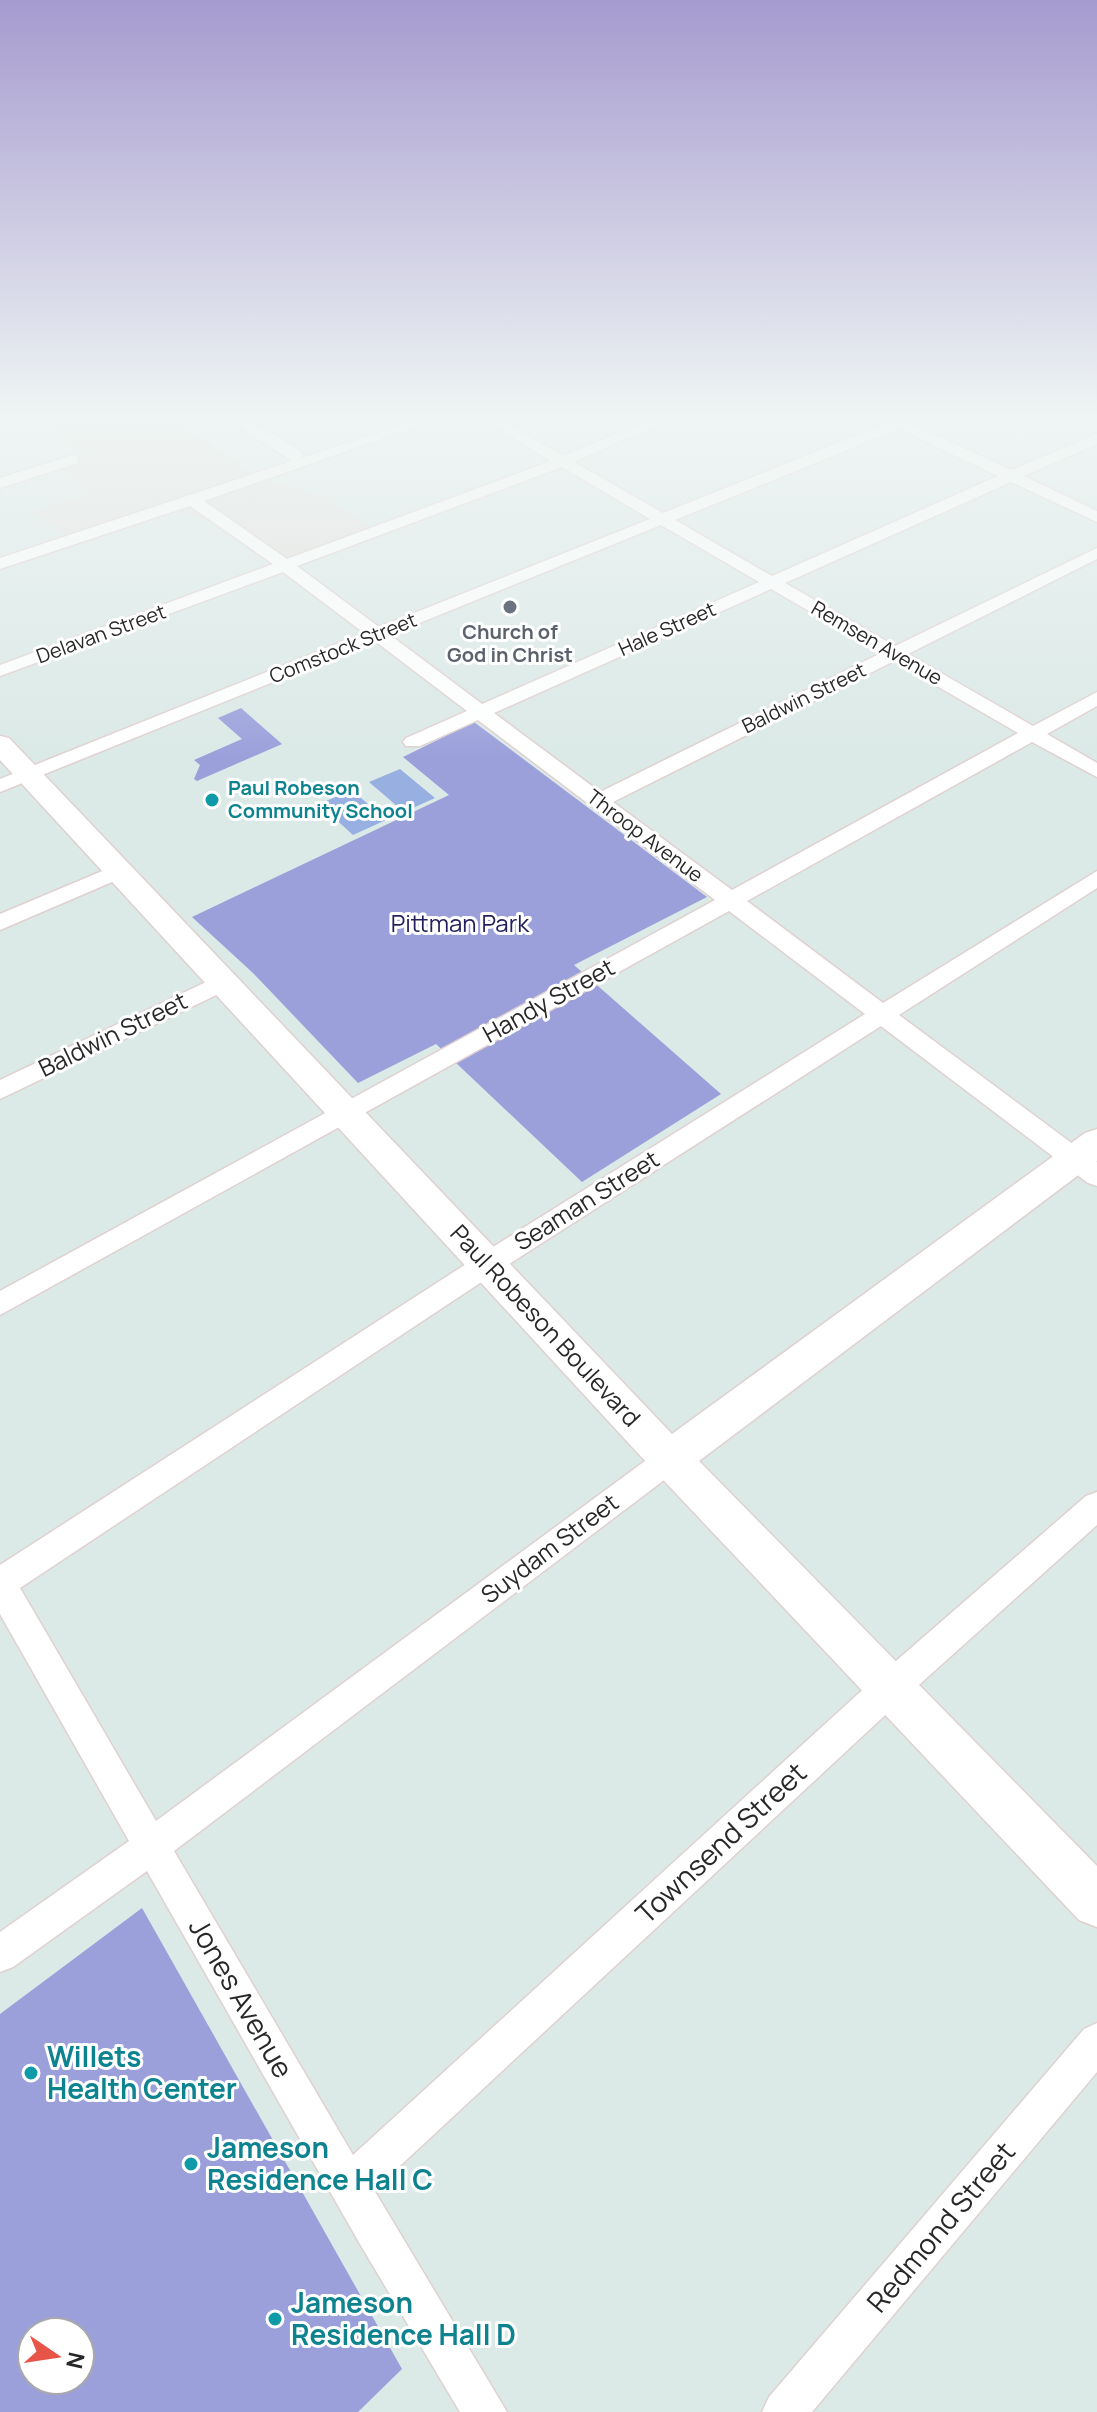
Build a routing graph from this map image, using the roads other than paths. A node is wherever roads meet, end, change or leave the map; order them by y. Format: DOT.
graph roads {
  1 [pos="92,533"];
  2 [pos="238,533"];
  3 [pos="364,533"];
  4 [pos="629,533"];
  5 [pos="686,533"];
  6 [pos="884,533"];
  7 [pos="1097,553"];
  8 [pos="280,562"];
  9 [pos="0,564"];
  10 [pos="771,582"];
  11 [pos="127,618"];
  12 [pos="376,635"];
  13 [pos="894,653"];
  14 [pos="0,659"];
  15 [pos="0,671"];
  16 [pos="1097,698"];
  17 [pos="478,713"];
  18 [pos="1032,734"];
  19 [pos="413,742"];
  20 [pos="0,744"];
  21 [pos="1097,771"];
  22 [pos="14,780"];
  23 [pos="598,801"];
  24 [pos="119,871"];
  25 [pos="1097,878"];
  26 [pos="731,900"];
  27 [pos="0,923"];
  28 [pos="225,981"];
  29 [pos="882,1014"];
  30 [pos="0,1090"];
  31 [pos="348,1112"];
  32 [pos="1089,1159"];
  33 [pos="486,1265"];
  34 [pos="0,1304"];
  35 [pos="670,1459"];
  36 [pos="1097,1506"];
  37 [pos="0,1583"];
  38 [pos="889,1688"];
  39 [pos="153,1845"];
  40 [pos="1097,1902"];
  41 [pos="0,1954"];
  42 [pos="1097,2042"];
  43 [pos="350,2185"];
  44 [pos="485,2412"];
  45 [pos="784,2412"];
  1 -- 9 [label="street"];
  2 -- 8 [label="street, Throop Avenue"];
  3 -- 8 [label="street, Delavan Street"];
  4 -- 12 [label="street, Comstock Street"];
  5 -- 10 [label="street, Remsen Avenue"];
  6 -- 10 [label="street, Hale Street"];
  7 -- 13 [label="street, Baldwin Street"];
  8 -- 11 [label="street, Delavan Street"];
  8 -- 12 [label="street, Throop Avenue"];
  10 -- 13 [label="street, Remsen Avenue"];
  10 -- 17 [label="street, Hale Street"];
  11 -- 14 [label="street, Delavan Street"];
  11 -- 15 [label="street, Delavan Street"];
  12 -- 17 [label="street, Throop Avenue"];
  12 -- 22 [label="street, Comstock Street"];
  13 -- 18 [label="street, Remsen Avenue"];
  13 -- 23 [label="street, Baldwin Street"];
  16 -- 18 [label="street, Handy Street"];
  17 -- 19 [label="street, Hale Street"];
  17 -- 23 [label="street, Throop Avenue"];
  18 -- 21 [label="street, Remsen Avenue"];
  18 -- 26 [label="street, Handy Street"];
  20 -- 22 [label="street, Paul Robeson Boulevard"];
  22 -- 24 [label="street, Paul Robeson Boulevard"];
  23 -- 26 [label="street, Throop Avenue"];
  24 -- 27 [label="street"];
  24 -- 28 [label="street, Paul Robeson Boulevard"];
  25 -- 29 [label="street, Seaman Street"];
  26 -- 29 [label="street, Throop Avenue"];
  26 -- 31 [label="street, Handy Street"];
  28 -- 30 [label="street, Baldwin Street"];
  28 -- 31 [label="street, Paul Robeson Boulevard"];
  29 -- 32 [label="street, Throop Avenue"];
  29 -- 33 [label="street, Seaman Street"];
  31 -- 33 [label="street, Paul Robeson Boulevard"];
  31 -- 34 [label="street, Handy Street"];
  32 -- 35 [label="street, Suydam Street"];
  33 -- 35 [label="street, Paul Robeson Boulevard"];
  33 -- 37 [label="street, Seaman Street"];
  35 -- 38 [label="street, Paul Robeson Boulevard"];
  35 -- 39 [label="street, Suydam Street"];
  36 -- 38 [label="street, Townsend Street"];
  37 -- 39 [label="street, Jones Avenue"];
  38 -- 40 [label="street, Paul Robeson Boulevard"];
  38 -- 43 [label="street, Townsend Street"];
  39 -- 41 [label="street, Suydam Street"];
  39 -- 43 [label="street, Jones Avenue"];
  42 -- 45 [label="street, Redmond Street"];
  43 -- 44 [label="street, Jones Avenue"];
}
